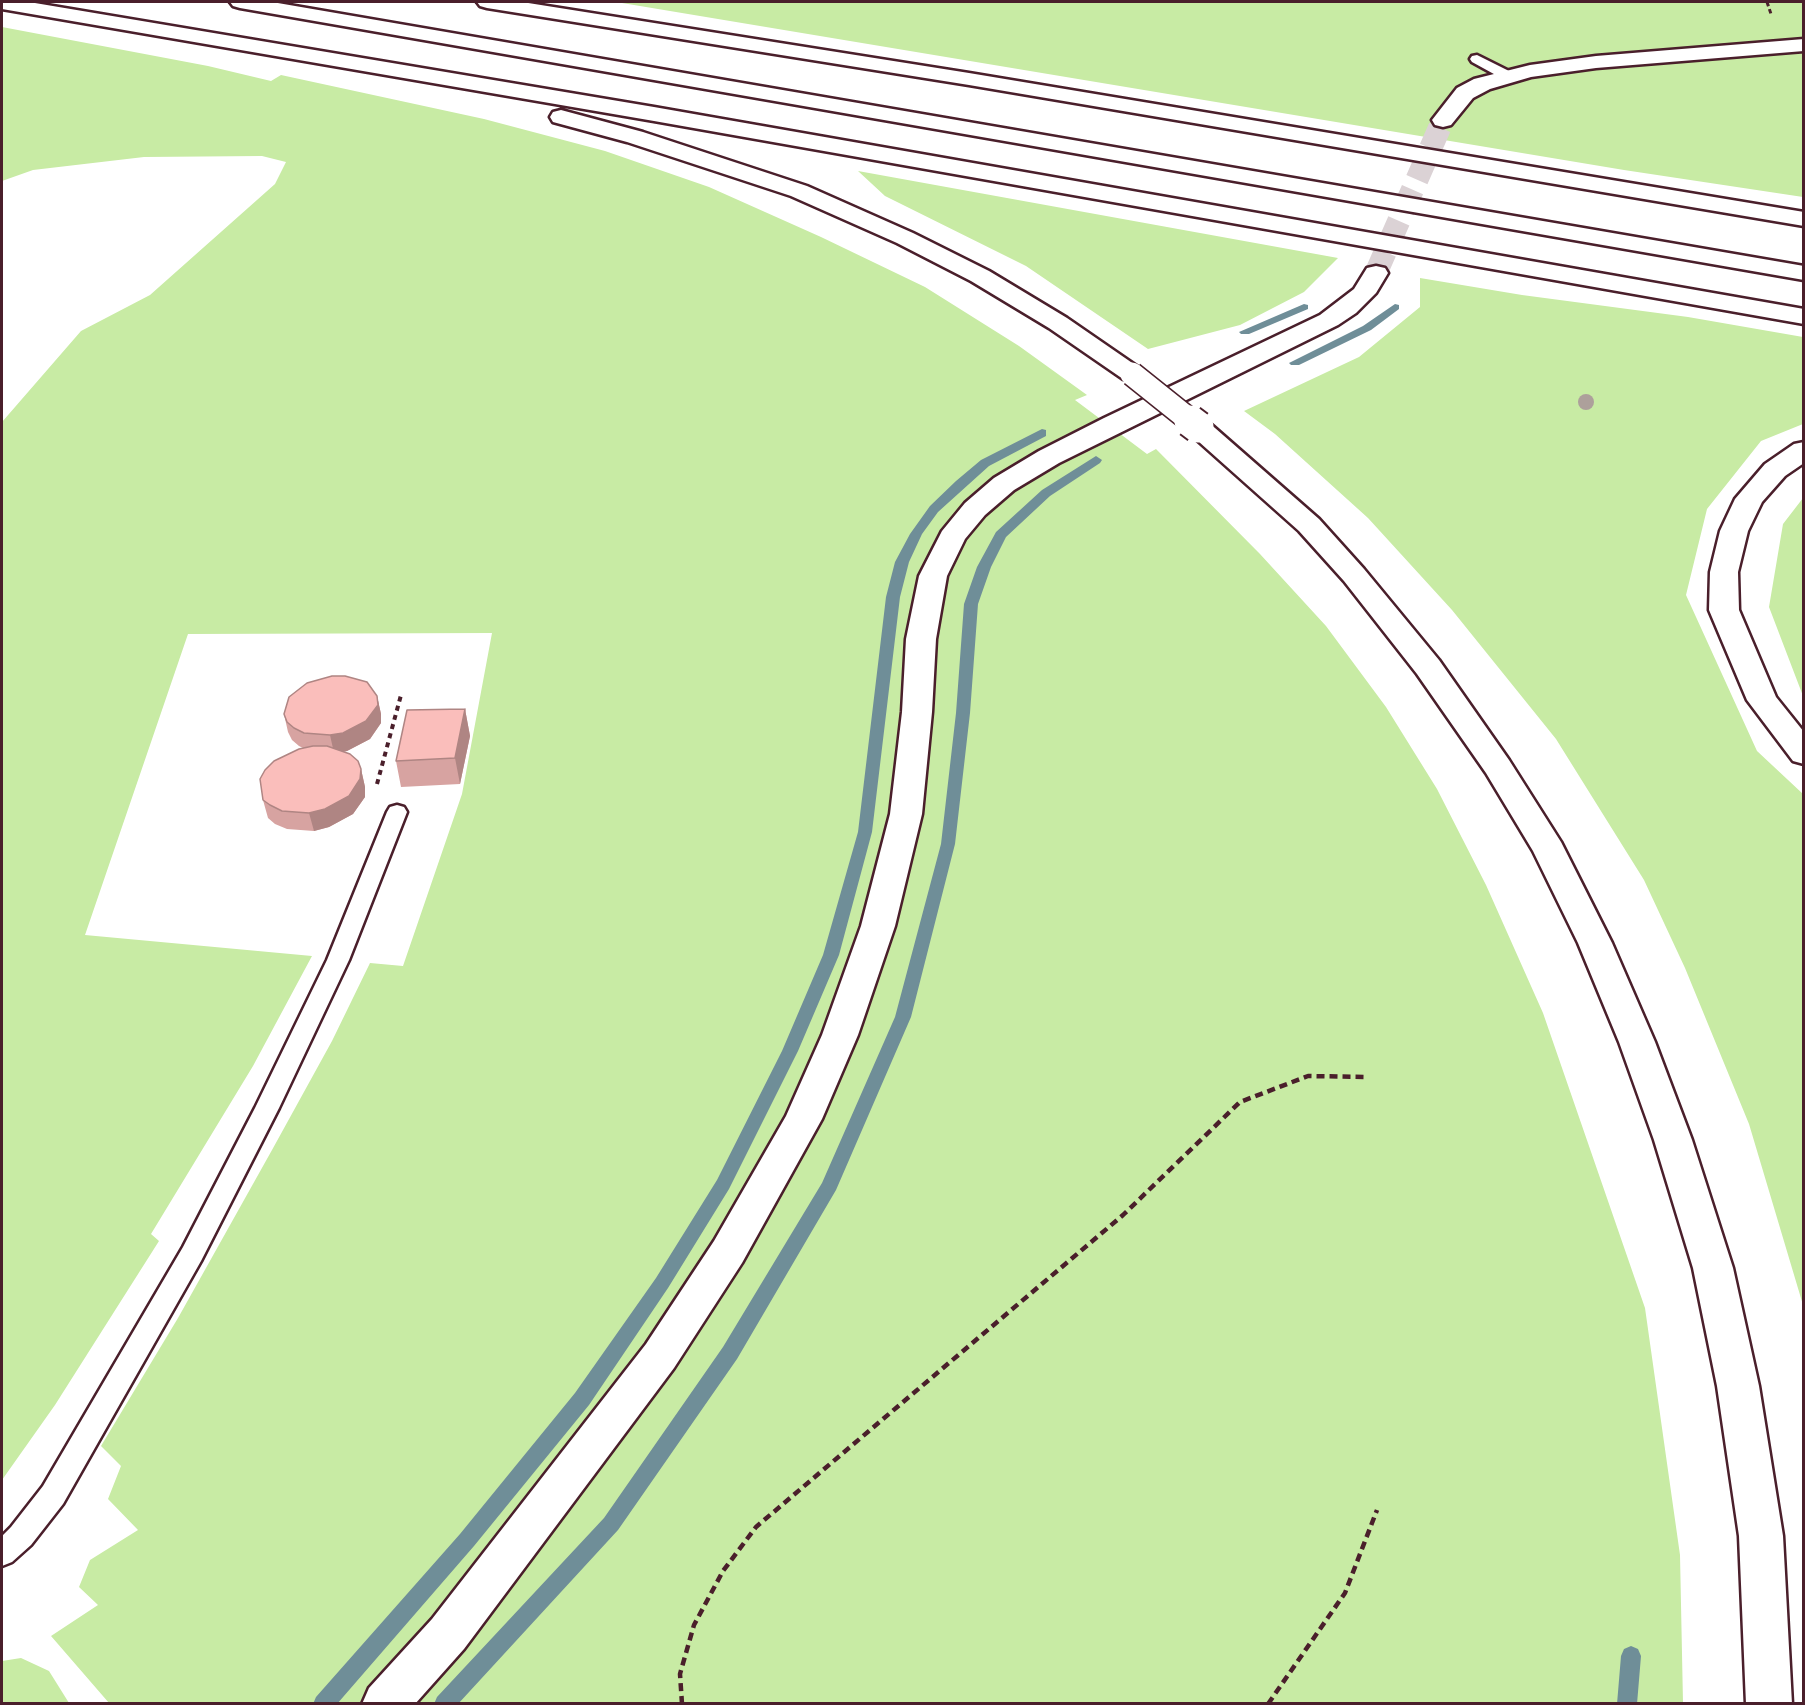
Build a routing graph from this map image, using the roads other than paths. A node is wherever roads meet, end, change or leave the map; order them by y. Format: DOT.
graph roads {
  1 [pos="240,2"];
  2 [pos="487,2"];
  3 [pos="2,3"];
  4 [pos="151,30"];
  5 [pos="1803,45"];
  6 [pos="1477,58"];
  7 [pos="1508,76"];
  8 [pos="1443,120"];
  9 [pos="1803,219"];
  10 [pos="1376,273"];
  11 [pos="1803,273"];
  12 [pos="1803,318"];
  13 [pos="1803,450"];
  14 [pos="1803,754"];
  15 [pos="397,812"];
  16 [pos="2,1553"];
  17 [pos="385,1704"];
  18 [pos="1769,1704"];
  1 -- 11 [label="highway"];
  2 -- 9 [label="highway"];
  3 -- 4 [label="highway"];
  4 -- 12 [label="highway"];
  4 -- 18 [label="highway, bridge"];
  5 -- 7 [label="highway"];
  6 -- 7 [label="lane"];
  7 -- 8 [label="highway"];
  10 -- 17 [label="highway"];
  13 -- 14 [label="highway"];
  15 -- 16 [label="lane"];
}
